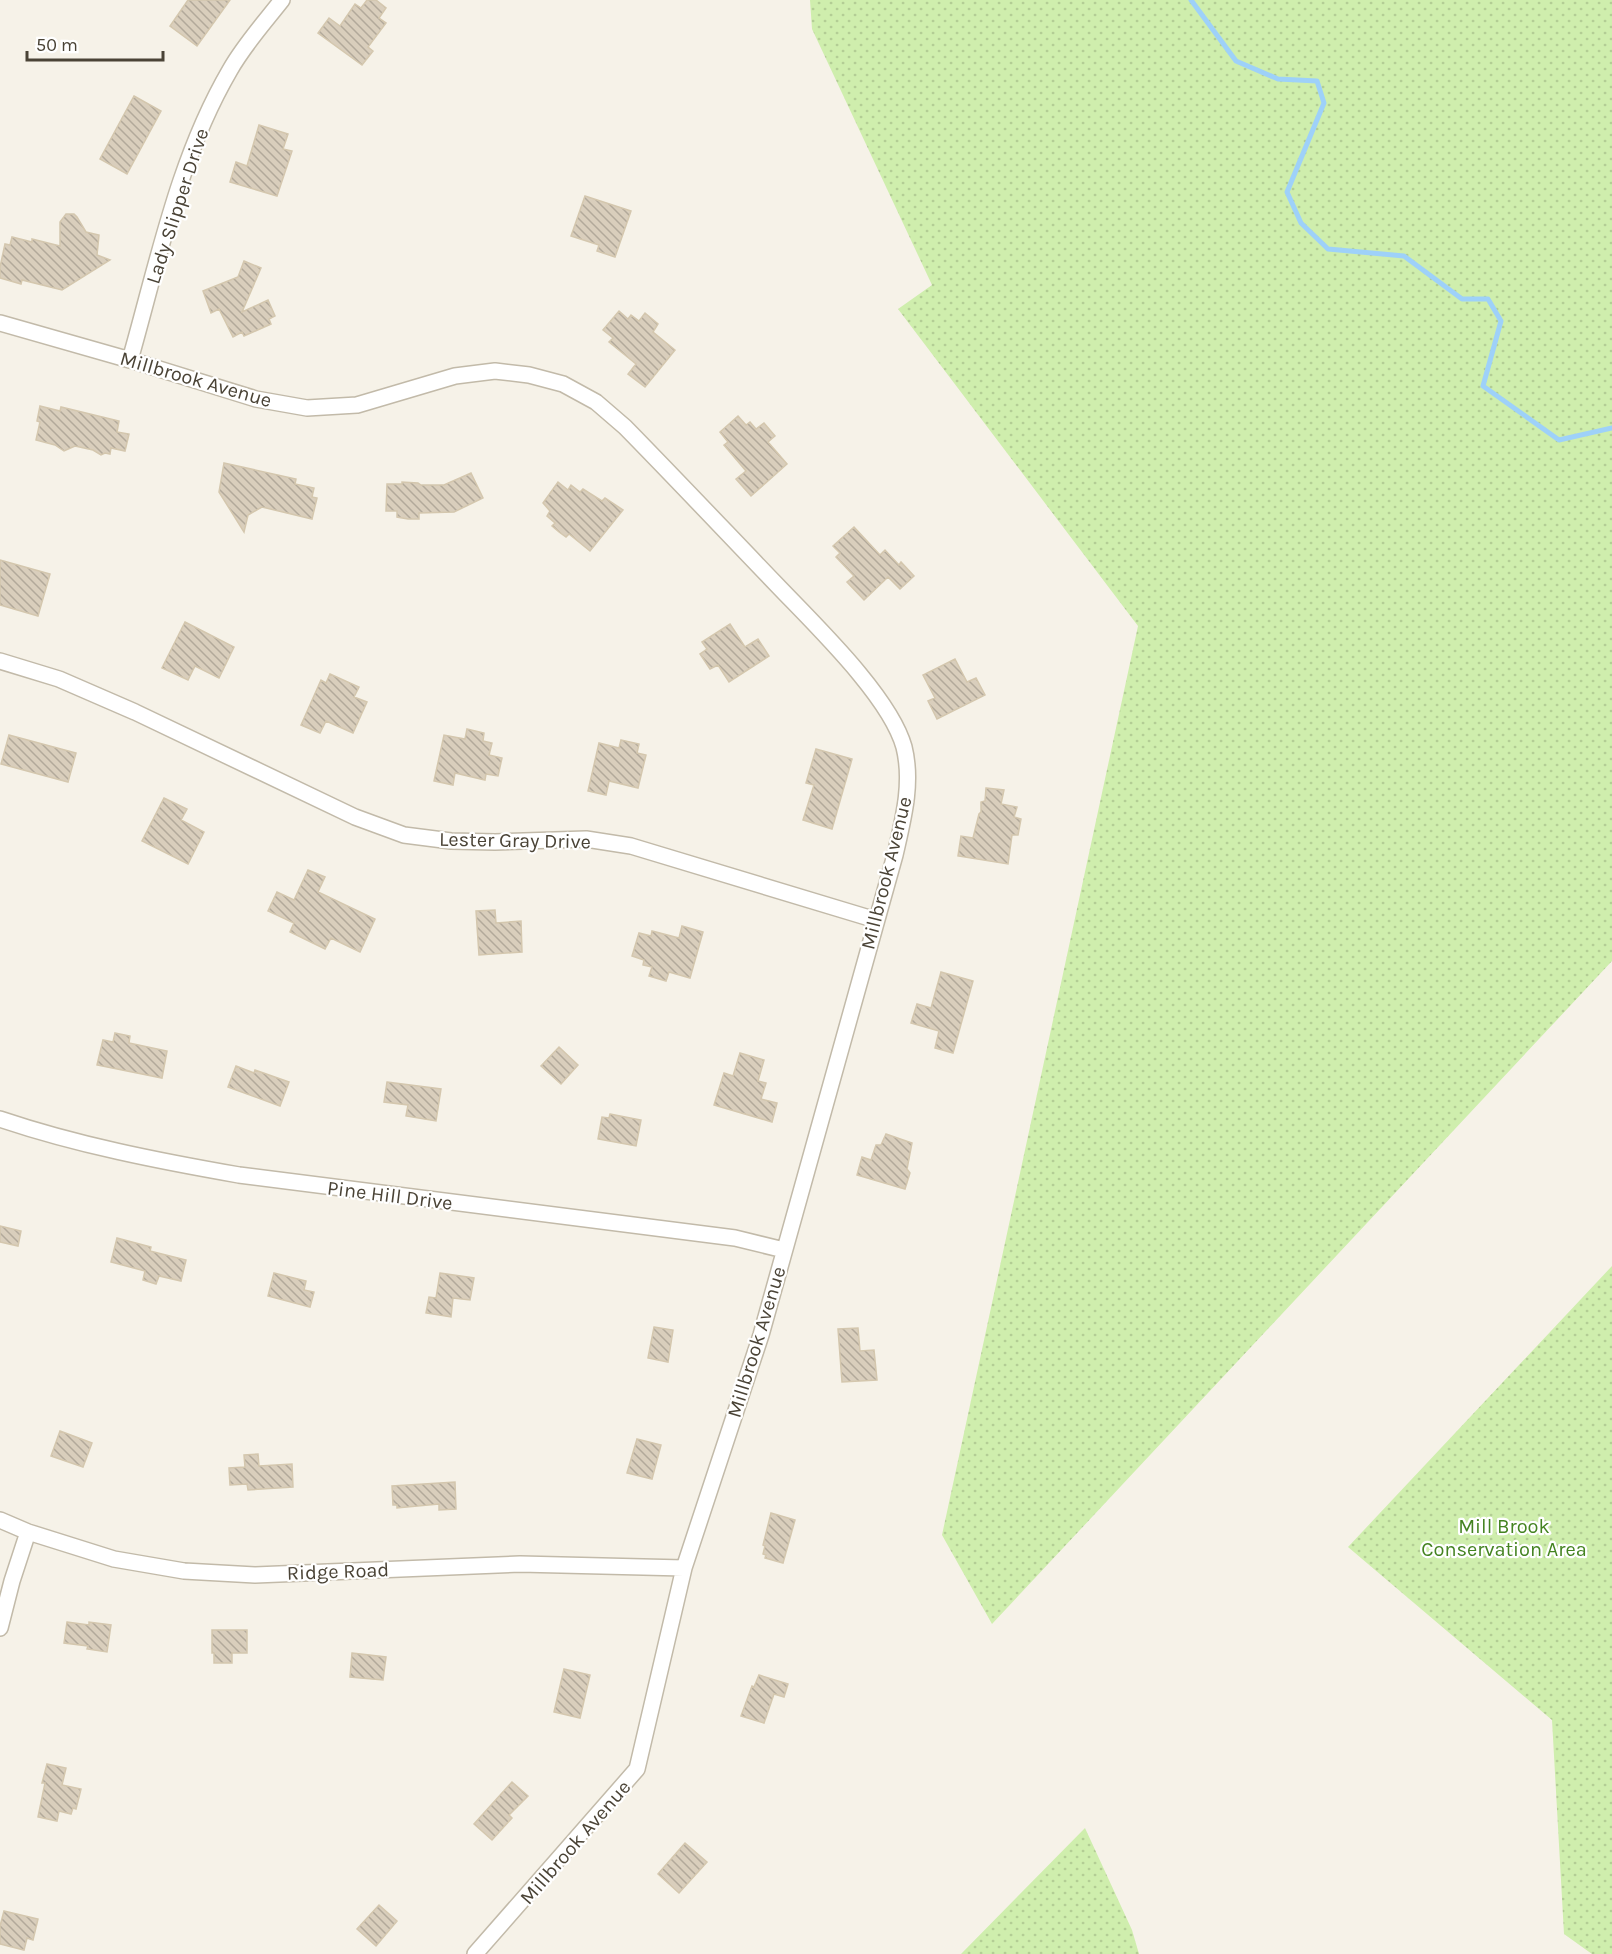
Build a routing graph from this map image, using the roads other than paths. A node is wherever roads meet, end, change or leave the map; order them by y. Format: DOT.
graph roads {
  1 [pos="282,0"];
  2 [pos="0,323"];
  3 [pos="130,360"];
  4 [pos="0,661"];
  5 [pos="876,920"];
  6 [pos="0,1119"];
  7 [pos="784,1250"];
  8 [pos="0,1520"];
  9 [pos="28,1532"];
  10 [pos="684,1568"];
  11 [pos="0,1628"];
  12 [pos="475,1954"];
  1 -- 3 [label="street, Lady Slipper Drive"];
  2 -- 3 [label="street, Millbrook Avenue"];
  3 -- 5 [label="street, Millbrook Avenue"];
  4 -- 5 [label="street, Lester Gray Drive"];
  5 -- 7 [label="street, Millbrook Avenue"];
  6 -- 7 [label="street, Pine Hill Drive"];
  7 -- 10 [label="street, Millbrook Avenue"];
  8 -- 9 [label="street, Ridge Road"];
  9 -- 10 [label="street, Ridge Road"];
  9 -- 11 [label="street"];
  10 -- 12 [label="street, Millbrook Avenue"];
}
